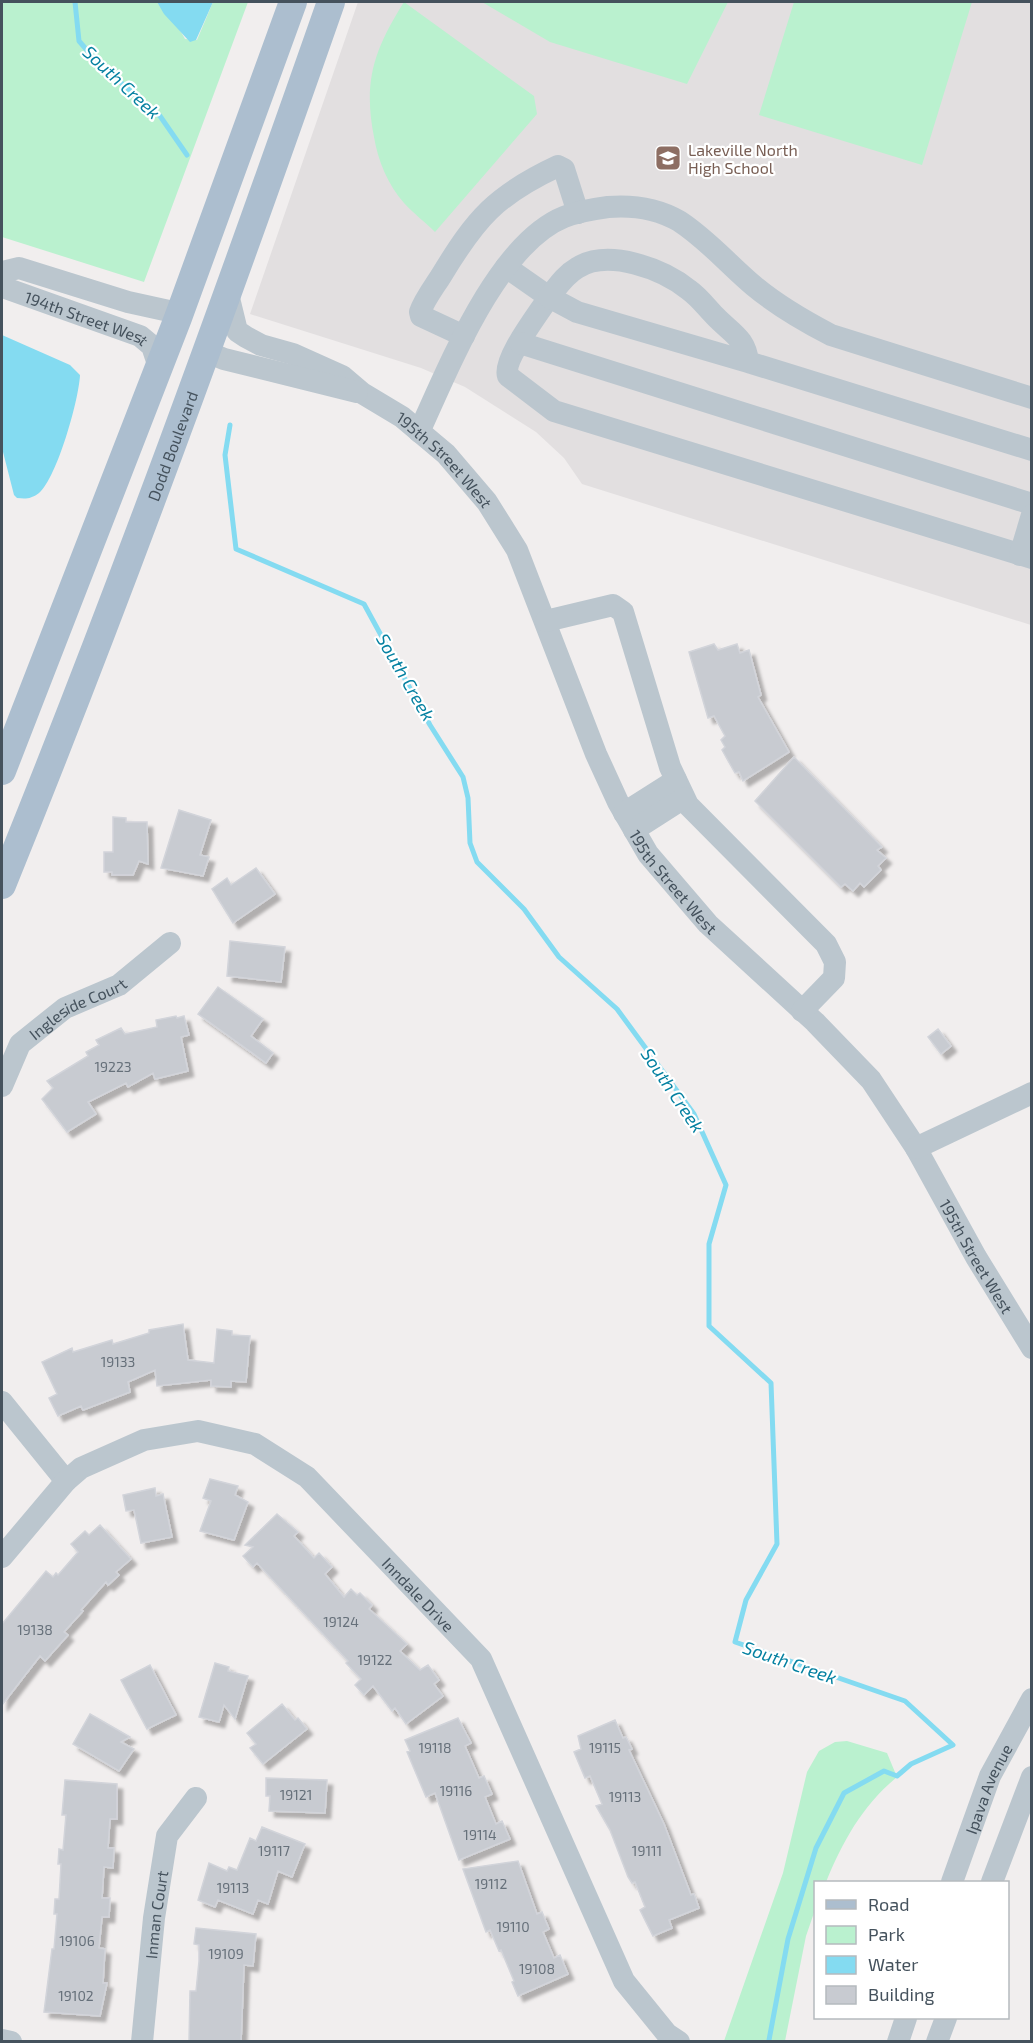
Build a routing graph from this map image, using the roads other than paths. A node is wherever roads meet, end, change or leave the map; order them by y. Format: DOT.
graph roads {
  1 [pos="331,2"];
  2 [pos="292,4"];
  3 [pos="578,213"];
  4 [pos="506,267"];
  5 [pos="2,272"];
  6 [pos="2,282"];
  7 [pos="228,294"];
  8 [pos="549,297"];
  9 [pos="178,318"];
  10 [pos="464,336"];
  11 [pos="520,343"];
  12 [pos="207,352"];
  13 [pos="748,362"];
  14 [pos="159,367"];
  15 [pos="362,393"];
  16 [pos="1032,398"];
  17 [pos="419,432"];
  18 [pos="1032,450"];
  19 [pos="1032,504"];
  20 [pos="1032,515"];
  21 [pos="1026,556"];
  22 [pos="546,621"];
  23 [pos="102,633"];
  24 [pos="2,771"];
  25 [pos="680,789"];
  26 [pos="629,821"];
  27 [pos="2,885"];
  28 [pos="170,943"];
  29 [pos="802,1011"];
  30 [pos="2,1086"];
  31 [pos="1032,1093"];
  32 [pos="916,1148"];
  33 [pos="1032,1348"];
  34 [pos="2,1402"];
  35 [pos="66,1481"];
  36 [pos="2,1557"];
  37 [pos="1032,1699"];
  38 [pos="1032,1777"];
  39 [pos="196,1798"];
  40 [pos="952,1881"];
  41 [pos="992,1881"];
  42 [pos="906,2019"];
  43 [pos="946,2019"];
  44 [pos="669,2039"];
  45 [pos="2,2040"];
  46 [pos="11,2042"];
  47 [pos="142,2042"];
  48 [pos="898,2042"];
  49 [pos="937,2042"];
  1 -- 7 [label="main road, Dodd Boulevard"];
  2 -- 9 [label="main road"];
  2 -- 12 [label="main road"];
  3 -- 4 [label="street"];
  3 -- 10 [label="street"];
  3 -- 16 [label="street"];
  4 -- 8 [label="street"];
  4 -- 10 [label="street"];
  5 -- 9 [label="street, 194th Street West"];
  6 -- 14 [label="street, 194th Street West"];
  7 -- 12 [label="main road, Dodd Boulevard"];
  7 -- 15 [label="street, 195th Street West"];
  8 -- 11 [label="street"];
  8 -- 13 [label="street"];
  8 -- 13 [label="street"];
  9 -- 14 [label="main road"];
  9 -- 23 [label="main road"];
  10 -- 17 [label="street"];
  11 -- 19 [label="street"];
  11 -- 21 [label="street"];
  12 -- 15 [label="street, 195th Street West"];
  12 -- 23 [label="main road, Dodd Boulevard"];
  13 -- 18 [label="street"];
  14 -- 24 [label="main road"];
  15 -- 17 [label="street, 195th Street West"];
  17 -- 22 [label="street, 195th Street West"];
  20 -- 21 [label="street"];
  22 -- 25 [label="street"];
  22 -- 26 [label="street, 195th Street West"];
  23 -- 27 [label="main road, Dodd Boulevard"];
  25 -- 26 [label="street"];
  25 -- 29 [label="street"];
  26 -- 29 [label="street, 195th Street West"];
  28 -- 30 [label="street, Ingleside Court"];
  29 -- 32 [label="street, 195th Street West"];
  31 -- 32 [label="street"];
  32 -- 33 [label="street, 195th Street West"];
  34 -- 35 [label="street"];
  35 -- 36 [label="street, Inndale Drive"];
  35 -- 44 [label="street, Inndale Drive"];
  37 -- 40 [label="street, Ipava Avenue"];
  38 -- 41 [label="street, Ipava Avenue"];
  39 -- 47 [label="street, Inman Court"];
  42 -- 48 [label="street"];
  43 -- 49 [label="street"];
  45 -- 46 [label="street"];
}
